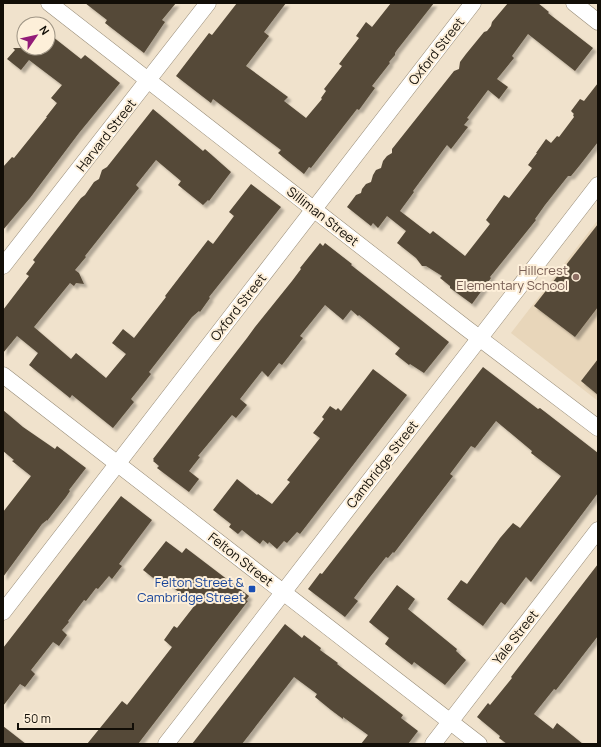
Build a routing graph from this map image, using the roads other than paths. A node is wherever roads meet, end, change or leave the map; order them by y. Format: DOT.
graph roads {
  1 [pos="49,3"];
  2 [pos="208,3"];
  3 [pos="473,3"];
  4 [pos="574,3"];
  5 [pos="598,22"];
  6 [pos="148,80"];
  7 [pos="598,185"];
  8 [pos="314,209"];
  9 [pos="3,266"];
  10 [pos="480,338"];
  11 [pos="3,375"];
  12 [pos="598,428"];
  13 [pos="117,464"];
  14 [pos="598,530"];
  15 [pos="283,592"];
  16 [pos="3,612"];
  17 [pos="450,721"];
  18 [pos="166,744"];
  19 [pos="433,744"];
  20 [pos="479,744"];
  1 -- 6 [label="street, Silliman Street"];
  2 -- 6 [label="street, Harvard Street"];
  3 -- 8 [label="street, Oxford Street"];
  4 -- 5 [label="street"];
  6 -- 8 [label="street, Silliman Street"];
  6 -- 9 [label="street, Harvard Street"];
  7 -- 10 [label="street, Cambridge Street"];
  8 -- 10 [label="street, Silliman Street"];
  8 -- 13 [label="street, Oxford Street"];
  10 -- 12 [label="street, Silliman Street"];
  10 -- 15 [label="street, Cambridge Street"];
  11 -- 13 [label="street, Felton Street"];
  13 -- 15 [label="street, Felton Street"];
  13 -- 16 [label="street, Oxford Street"];
  14 -- 17 [label="street, Yale Street"];
  15 -- 17 [label="street, Felton Street"];
  15 -- 18 [label="street, Cambridge Street"];
  17 -- 19 [label="street, Yale Street"];
  17 -- 20 [label="street, Felton Street"];
}
